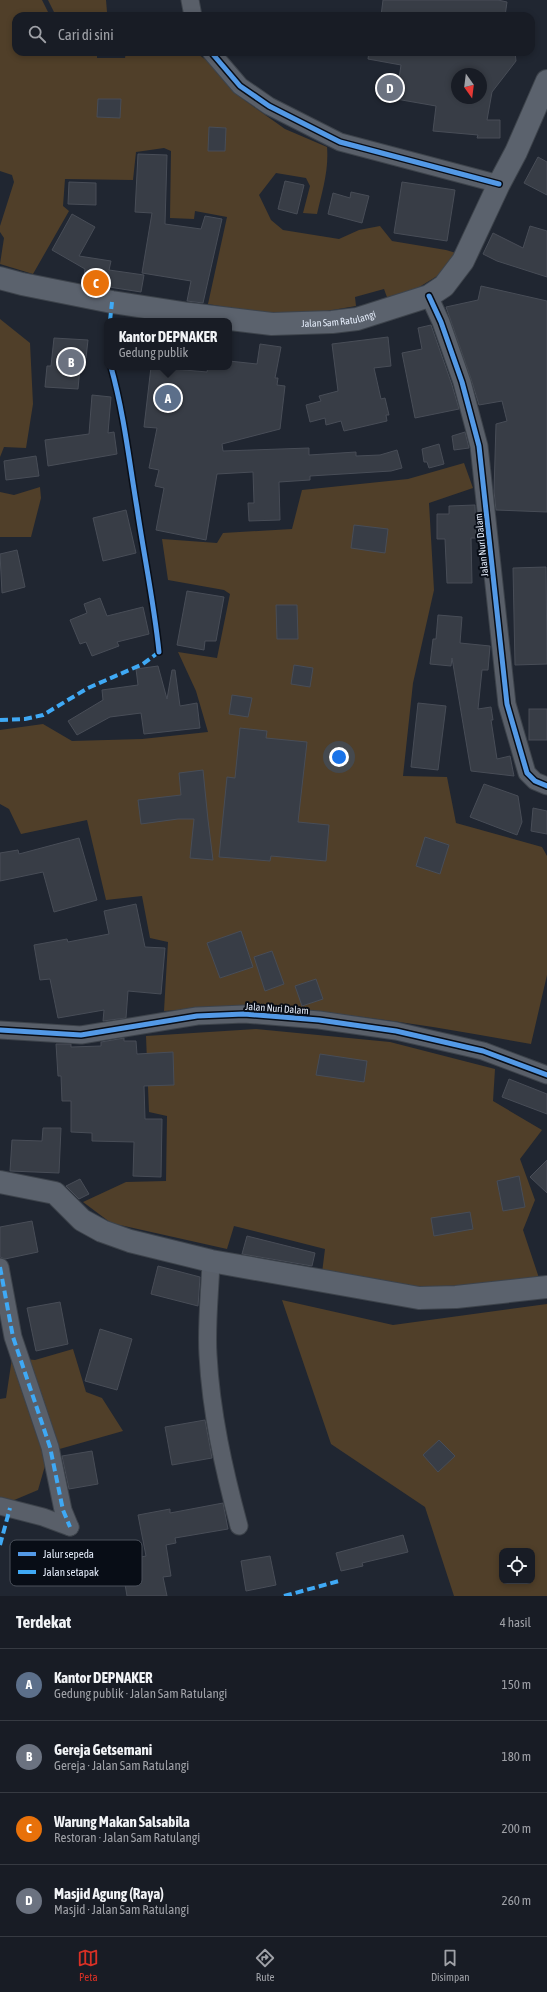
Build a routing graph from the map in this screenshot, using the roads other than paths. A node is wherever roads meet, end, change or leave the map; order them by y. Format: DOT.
graph roads {
  1 [pos="190,0"];
  2 [pos="192,12"];
  3 [pos="214,56"];
  4 [pos="547,81"];
  5 [pos="498,184"];
  6 [pos="0,278"];
  7 [pos="428,296"];
  8 [pos="222,318"];
  9 [pos="232,319"];
  10 [pos="547,786"];
  11 [pos="0,1030"];
  12 [pos="547,1075"];
  13 [pos="0,1182"];
  14 [pos="211,1261"];
  15 [pos="0,1267"];
  16 [pos="547,1287"];
  17 [pos="0,1506"];
  18 [pos="239,1526"];
  1 -- 2 [label="street"];
  3 -- 5 [label="street"];
  4 -- 5 [label="main road, Jalan Sam Ratulangi"];
  5 -- 7 [label="main road, Jalan Sam Ratulangi"];
  6 -- 8 [label="main road, Jalan Sam Ratulangi"];
  7 -- 9 [label="main road, Jalan Sam Ratulangi"];
  7 -- 10 [label="street, Jalan Nuri Dalam"];
  11 -- 12 [label="street, Jalan Nuri Dalam"];
  13 -- 14 [label="main road"];
  14 -- 16 [label="main road"];
  14 -- 18 [label="street"];
  15 -- 17 [label="street"];
}
